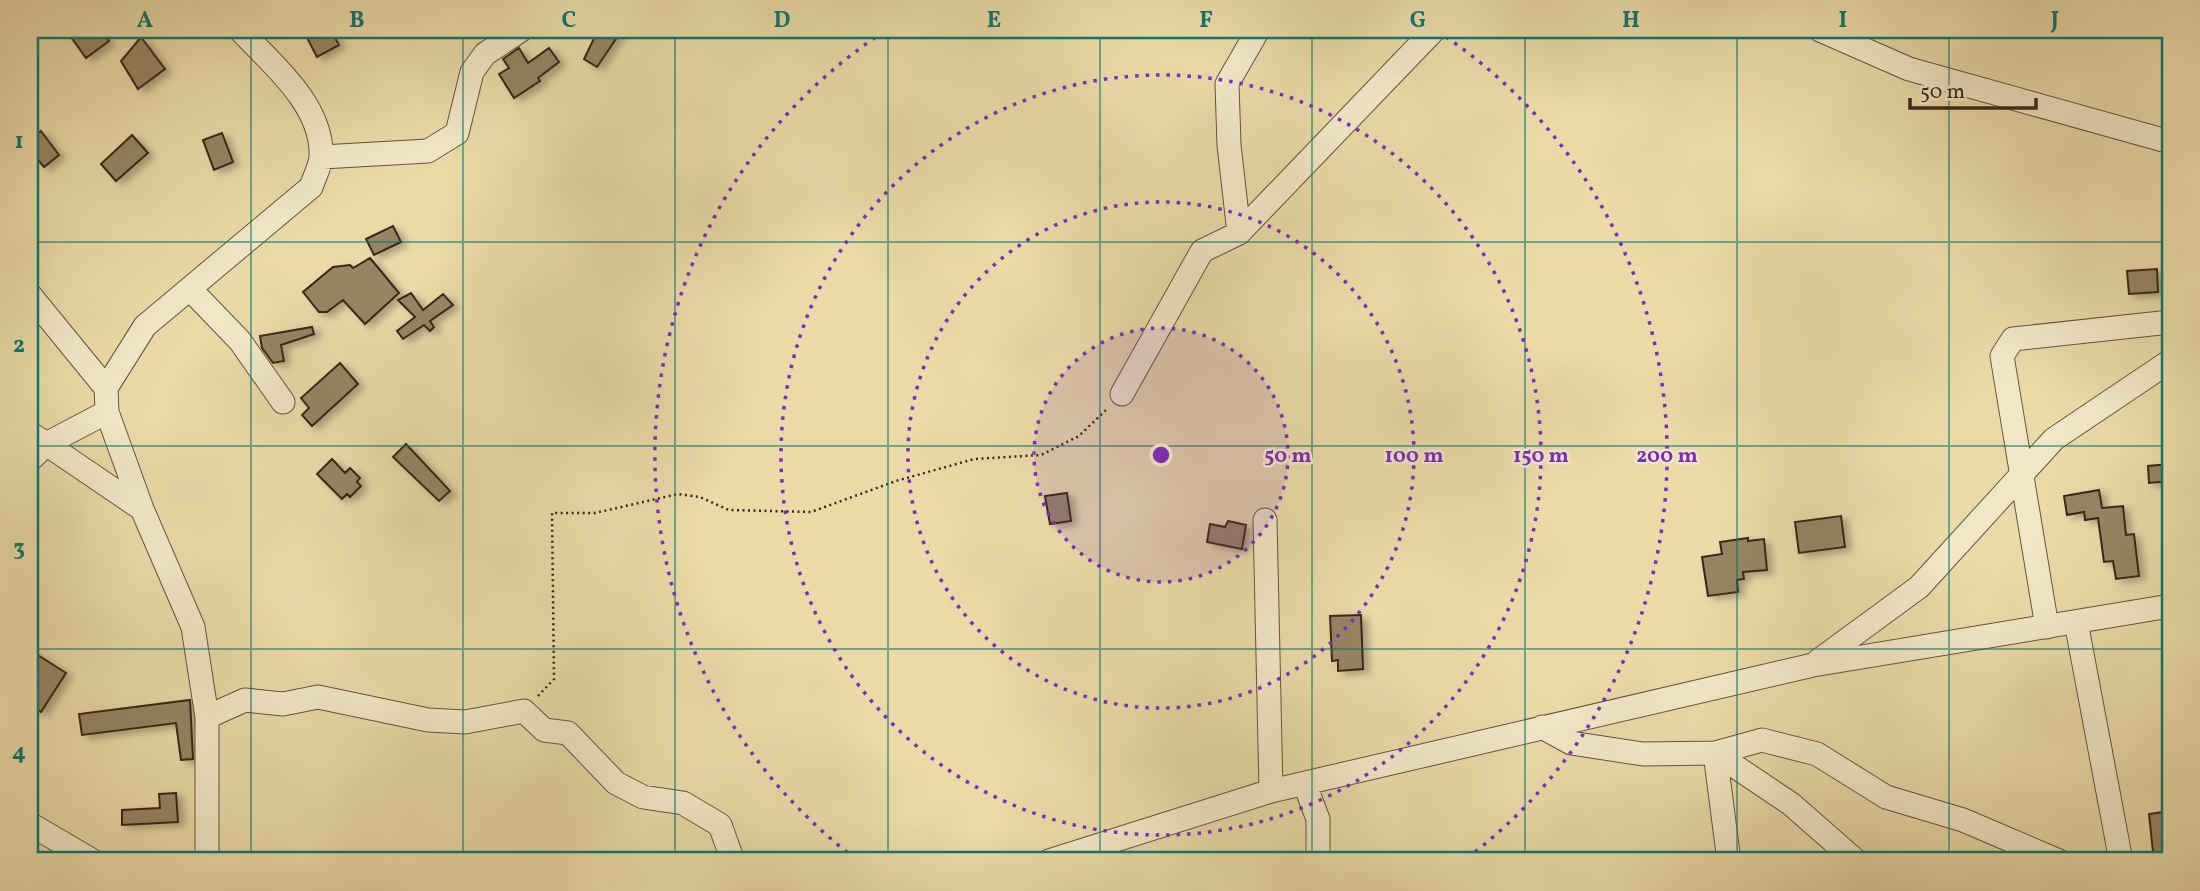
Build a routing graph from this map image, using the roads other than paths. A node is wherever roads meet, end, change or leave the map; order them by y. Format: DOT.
graph roads {
  1 [pos="240,30"];
  2 [pos="521,30"];
  3 [pos="1258,30"];
  4 [pos="1434,30"];
  5 [pos="1820,30"];
  6 [pos="2170,142"];
  7 [pos="322,157"];
  8 [pos="1239,233"];
  9 [pos="190,289"];
  10 [pos="30,295"];
  11 [pos="2170,322"];
  12 [pos="2170,361"];
  13 [pos="106,388"];
  14 [pos="1122,394"];
  15 [pos="283,402"];
  16 [pos="107,412"];
  17 [pos="39,438"];
  18 [pos="30,460"];
  19 [pos="2021,475"];
  20 [pos="142,509"];
  21 [pos="1265,520"];
  22 [pos="2170,606"];
  23 [pos="2076,622"];
  24 [pos="2048,626"];
  25 [pos="1813,665"];
  26 [pos="207,718"];
  27 [pos="1542,727"];
  28 [pos="1715,752"];
  29 [pos="1305,785"];
  30 [pos="1271,791"];
  31 [pos="30,824"];
  32 [pos="93,861"];
  33 [pos="207,861"];
  34 [pos="733,861"];
  35 [pos="1049,861"];
  36 [pos="1318,861"];
  37 [pos="1729,861"];
  38 [pos="1856,861"];
  39 [pos="2059,861"];
  40 [pos="2121,861"];
  1 -- 7 [label="street"];
  2 -- 7 [label="street"];
  3 -- 8 [label="street"];
  4 -- 8 [label="street"];
  5 -- 6 [label="street"];
  7 -- 9 [label="street"];
  8 -- 14 [label="street"];
  9 -- 13 [label="street"];
  9 -- 15 [label="street"];
  10 -- 13 [label="street"];
  11 -- 19 [label="street"];
  12 -- 19 [label="street"];
  13 -- 16 [label="street"];
  16 -- 17 [label="street"];
  16 -- 20 [label="street"];
  17 -- 18 [label="street"];
  17 -- 20 [label="street"];
  19 -- 24 [label="street"];
  19 -- 25 [label="street"];
  20 -- 26 [label="street"];
  21 -- 30 [label="street"];
  22 -- 23 [label="street"];
  23 -- 24 [label="street"];
  23 -- 40 [label="street"];
  24 -- 25 [label="street"];
  25 -- 27 [label="street"];
  26 -- 33 [label="street"];
  26 -- 34 [label="street"];
  27 -- 28 [label="street"];
  27 -- 29 [label="street"];
  28 -- 37 [label="street"];
  28 -- 38 [label="street"];
  28 -- 39 [label="street"];
  29 -- 30 [label="street"];
  29 -- 36 [label="street"];
  30 -- 35 [label="street"];
  31 -- 32 [label="street"];
}
